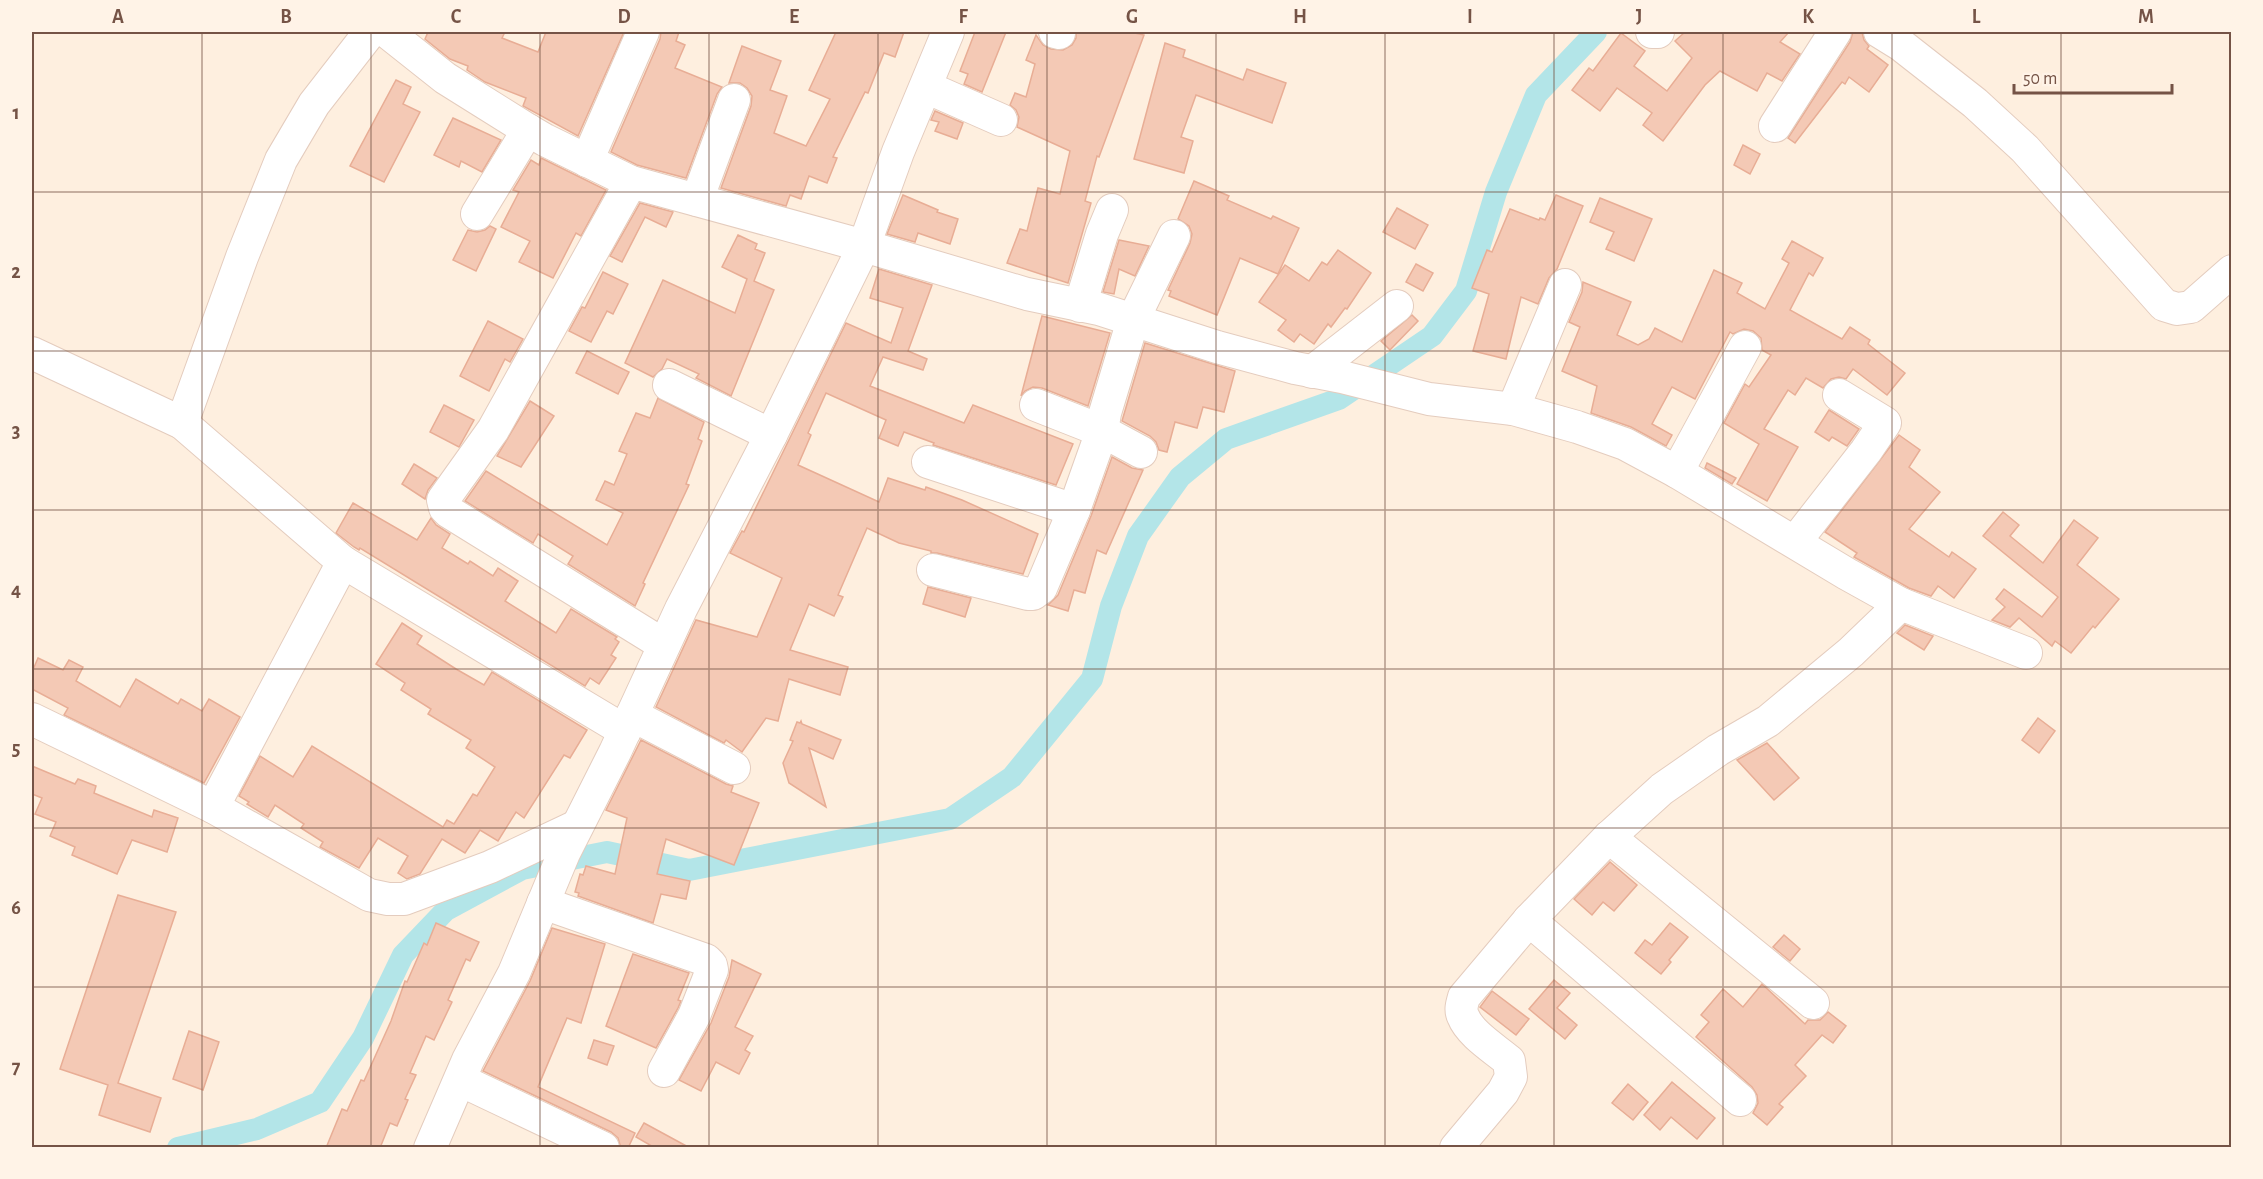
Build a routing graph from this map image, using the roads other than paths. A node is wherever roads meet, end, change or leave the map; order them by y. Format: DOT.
graph roads {
  1 [pos="370,32"];
  2 [pos="387,32"];
  3 [pos="643,32"];
  4 [pos="946,32"];
  5 [pos="1652,32"];
  6 [pos="1658,32"];
  7 [pos="1835,32"];
  8 [pos="1881,32"];
  9 [pos="926,87"];
  10 [pos="734,100"];
  11 [pos="1001,120"];
  12 [pos="1775,126"];
  13 [pos="528,130"];
  14 [pos="587,161"];
  15 [pos="631,182"];
  16 [pos="697,200"];
  17 [pos="1112,210"];
  18 [pos="477,214"];
  19 [pos="1174,236"];
  20 [pos="864,246"];
  21 [pos="2232,271"];
  22 [pos="1565,285"];
  23 [pos="1080,306"];
  24 [pos="1397,306"];
  25 [pos="1133,320"];
  26 [pos="1745,347"];
  27 [pos="32,353"];
  28 [pos="1312,372"];
  29 [pos="669,385"];
  30 [pos="1839,395"];
  31 [pos="1036,405"];
  32 [pos="1513,409"];
  33 [pos="182,423"];
  34 [pos="1101,431"];
  35 [pos="771,435"];
  36 [pos="1141,452"];
  37 [pos="928,462"];
  38 [pos="1677,472"];
  39 [pos="1074,510"];
  40 [pos="1795,542"];
  41 [pos="343,562"];
  42 [pos="933,570"];
  43 [pos="1901,604"];
  44 [pos="664,645"];
  45 [pos="2026,653"];
  46 [pos="32,719"];
  47 [pos="629,723"];
  48 [pos="734,768"];
  49 [pos="213,807"];
  50 [pos="577,826"];
  51 [pos="1609,837"];
  52 [pos="546,895"];
  53 [pos="1529,920"];
  54 [pos="1813,1003"];
  55 [pos="664,1071"];
  56 [pos="460,1080"];
  57 [pos="1740,1100"];
  58 [pos="430,1148"];
  59 [pos="603,1148"];
  60 [pos="1456,1148"];
  1 -- 33 [label="street"];
  2 -- 13 [label="street"];
  3 -- 14 [label="street"];
  4 -- 9 [label="street"];
  5 -- 6 [label="street"];
  7 -- 12 [label="street"];
  8 -- 21 [label="street"];
  9 -- 11 [label="street"];
  9 -- 20 [label="street"];
  10 -- 16 [label="street"];
  13 -- 14 [label="street"];
  13 -- 18 [label="street"];
  14 -- 15 [label="street"];
  15 -- 16 [label="street"];
  15 -- 44 [label="street"];
  16 -- 20 [label="street"];
  17 -- 23 [label="street"];
  19 -- 25 [label="street"];
  20 -- 23 [label="street"];
  20 -- 35 [label="street"];
  22 -- 32 [label="street"];
  23 -- 25 [label="street"];
  24 -- 28 [label="street"];
  25 -- 28 [label="street"];
  25 -- 34 [label="street"];
  26 -- 38 [label="street"];
  27 -- 33 [label="street"];
  28 -- 32 [label="street"];
  29 -- 35 [label="street"];
  30 -- 40 [label="street"];
  31 -- 34 [label="street"];
  32 -- 38 [label="street"];
  33 -- 41 [label="street"];
  34 -- 36 [label="street"];
  34 -- 39 [label="street"];
  35 -- 44 [label="street"];
  37 -- 39 [label="street"];
  38 -- 40 [label="street"];
  39 -- 42 [label="street"];
  40 -- 43 [label="street"];
  41 -- 47 [label="street"];
  41 -- 49 [label="street"];
  43 -- 45 [label="street"];
  43 -- 51 [label="street"];
  44 -- 47 [label="street"];
  46 -- 49 [label="street"];
  47 -- 48 [label="street"];
  47 -- 50 [label="street"];
  49 -- 50 [label="street"];
  50 -- 52 [label="street"];
  51 -- 53 [label="street"];
  51 -- 54 [label="street"];
  52 -- 55 [label="street"];
  52 -- 56 [label="street"];
  53 -- 57 [label="street"];
  53 -- 60 [label="street"];
  56 -- 58 [label="street"];
  56 -- 59 [label="street"];
}
